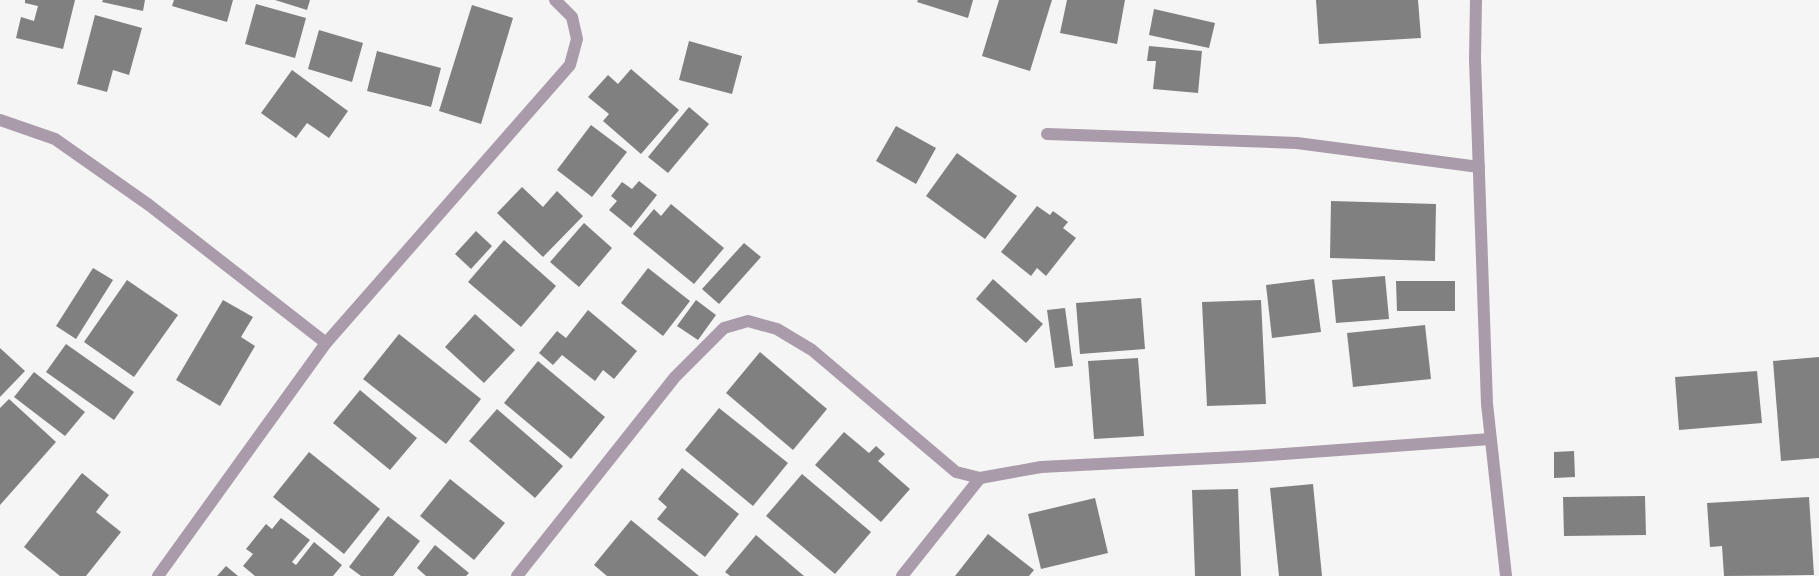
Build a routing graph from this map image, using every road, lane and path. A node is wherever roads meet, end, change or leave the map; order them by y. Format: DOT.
graph roads {
  1 [pos="554,0"];
  2 [pos="1476,0"];
  3 [pos="0,120"];
  4 [pos="1048,134"];
  5 [pos="1479,167"];
  6 [pos="326,343"];
  7 [pos="1490,439"];
  8 [pos="980,478"];
  9 [pos="158,576"];
  10 [pos="517,576"];
  11 [pos="902,576"];
  12 [pos="1506,576"];
  1 -- 6 [label="street"];
  2 -- 5 [label="street"];
  3 -- 6 [label="street"];
  4 -- 5 [label="street"];
  5 -- 7 [label="street"];
  6 -- 9 [label="street"];
  7 -- 8 [label="street"];
  7 -- 12 [label="street"];
  8 -- 10 [label="street"];
  8 -- 11 [label="street"];
}
